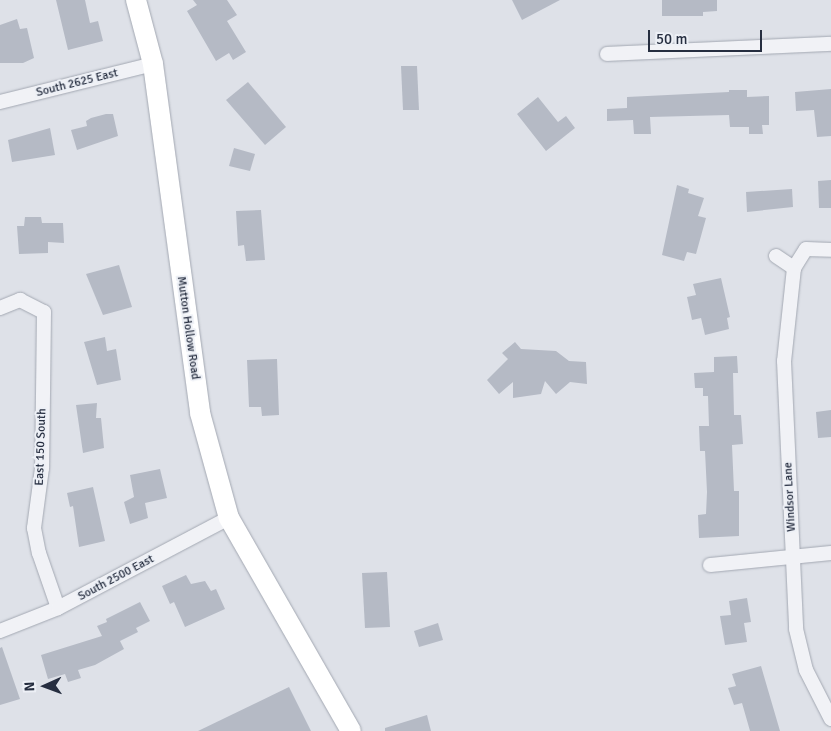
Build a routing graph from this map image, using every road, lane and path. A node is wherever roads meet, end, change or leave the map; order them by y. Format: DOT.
graph roads {
  1 [pos="136,0"];
  2 [pos="831,44"];
  3 [pos="607,54"];
  4 [pos="153,64"];
  5 [pos="0,102"];
  6 [pos="831,250"];
  7 [pos="776,256"];
  8 [pos="794,268"];
  9 [pos="0,308"];
  10 [pos="229,518"];
  11 [pos="831,553"];
  12 [pos="793,559"];
  13 [pos="710,565"];
  14 [pos="58,608"];
  15 [pos="0,631"];
  16 [pos="831,719"];
  17 [pos="351,731"];
  1 -- 4 [label="street, Mutton Hollow Road"];
  2 -- 3 [label="street"];
  4 -- 5 [label="street, South 2625 East"];
  4 -- 10 [label="street, Mutton Hollow Road"];
  6 -- 8 [label="street"];
  7 -- 8 [label="street"];
  8 -- 12 [label="street, Windsor Lane"];
  9 -- 14 [label="street, East 150 South"];
  10 -- 14 [label="street, South 2500 East"];
  10 -- 17 [label="street, Mutton Hollow Road"];
  11 -- 12 [label="street"];
  12 -- 13 [label="street"];
  12 -- 16 [label="street, Windsor Lane"];
  14 -- 15 [label="street, South 2500 East"];
}
